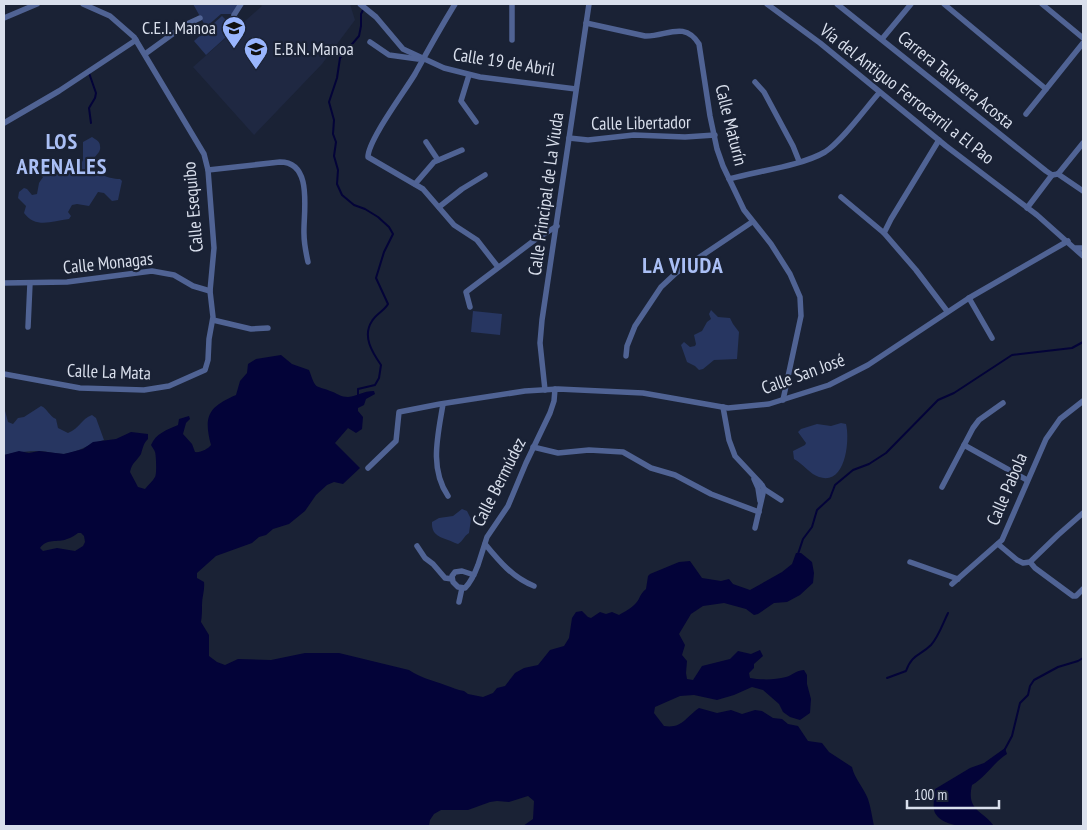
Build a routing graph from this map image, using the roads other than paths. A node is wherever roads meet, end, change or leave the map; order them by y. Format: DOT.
graph roads {
  1 [pos="37,4"];
  2 [pos="83,4"];
  3 [pos="241,4"];
  4 [pos="360,4"];
  5 [pos="455,4"];
  6 [pos="512,4"];
  7 [pos="589,4"];
  8 [pos="767,4"];
  9 [pos="837,4"];
  10 [pos="911,4"];
  11 [pos="944,4"];
  12 [pos="1042,4"];
  13 [pos="234,14"];
  14 [pos="4,18"];
  15 [pos="200,18"];
  16 [pos="586,23"];
  17 [pos="1083,38"];
  18 [pos="136,40"];
  19 [pos="512,40"];
  20 [pos="882,40"];
  21 [pos="370,42"];
  22 [pos="1083,44"];
  23 [pos="145,54"];
  24 [pos="423,59"];
  25 [pos="469,75"];
  26 [pos="755,82"];
  27 [pos="576,88"];
  28 [pos="1046,89"];
  29 [pos="879,93"];
  30 [pos="1026,114"];
  31 [pos="476,122"];
  32 [pos="4,123"];
  33 [pos="715,135"];
  34 [pos="569,138"];
  35 [pos="939,140"];
  36 [pos="426,142"];
  37 [pos="1083,143"];
  38 [pos="462,150"];
  39 [pos="438,160"];
  40 [pos="799,161"];
  41 [pos="208,170"];
  42 [pos="1055,174"];
  43 [pos="485,176"];
  44 [pos="729,179"];
  45 [pos="415,184"];
  46 [pos="1083,191"];
  47 [pos="841,197"];
  48 [pos="439,207"];
  49 [pos="1028,208"];
  50 [pos="752,222"];
  51 [pos="557,226"];
  52 [pos="884,233"];
  53 [pos="1068,242"];
  54 [pos="1076,248"];
  55 [pos="1083,248"];
  56 [pos="1083,256"];
  57 [pos="308,262"];
  58 [pos="498,267"];
  59 [pos="4,283"];
  60 [pos="30,283"];
  61 [pos="210,291"];
  62 [pos="968,298"];
  63 [pos="470,307"];
  64 [pos="947,312"];
  65 [pos="213,320"];
  66 [pos="28,327"];
  67 [pos="268,328"];
  68 [pos="992,338"];
  69 [pos="626,356"];
  70 [pos="207,365"];
  71 [pos="4,374"];
  72 [pos="555,389"];
  73 [pos="545,390"];
  74 [pos="783,400"];
  75 [pos="1083,401"];
  76 [pos="1003,403"];
  77 [pos="443,404"];
  78 [pos="723,407"];
  79 [pos="964,445"];
  80 [pos="533,448"];
  81 [pos="368,468"];
  82 [pos="752,475"];
  83 [pos="1028,480"];
  84 [pos="942,487"];
  85 [pos="764,489"];
  86 [pos="448,496"];
  87 [pos="781,500"];
  88 [pos="759,509"];
  89 [pos="1083,514"];
  90 [pos="755,528"];
  91 [pos="485,544"];
  92 [pos="998,544"];
  93 [pos="417,546"];
  94 [pos="910,562"];
  95 [pos="1030,562"];
  96 [pos="474,575"];
  97 [pos="958,579"];
  98 [pos="452,580"];
  99 [pos="952,584"];
  100 [pos="534,586"];
  101 [pos="464,587"];
  102 [pos="1083,590"];
  103 [pos="459,602"];
  1 -- 14 [label="street"];
  2 -- 18 [label="street, Calle Esequibo"];
  3 -- 13 [label="street"];
  4 -- 24 [label="street, Calle 19 de Abril"];
  5 -- 24 [label="street"];
  6 -- 19 [label="street"];
  7 -- 16 [label="street, Calle Principal de La Viuda"];
  8 -- 29 [label="street, Vía del Antiguo Ferrocarril a El Pao"];
  9 -- 20 [label="street, Carrera Talavera Acosta"];
  10 -- 20 [label="street"];
  11 -- 28 [label="street"];
  12 -- 17 [label="street"];
  15 -- 23 [label="street"];
  16 -- 27 [label="street, Calle Principal de La Viuda"];
  16 -- 33 [label="street, Calle Maturín"];
  18 -- 23 [label="street, Calle Esequibo"];
  18 -- 32 [label="street"];
  20 -- 42 [label="street, Carrera Talavera Acosta"];
  21 -- 24 [label="street"];
  22 -- 28 [label="street"];
  23 -- 41 [label="street, Calle Esequibo"];
  24 -- 25 [label="street, Calle 19 de Abril"];
  24 -- 45 [label="street"];
  25 -- 27 [label="street, Calle 19 de Abril"];
  25 -- 31 [label="street"];
  26 -- 40 [label="street"];
  27 -- 34 [label="street, Calle Principal de La Viuda"];
  28 -- 30 [label="street"];
  29 -- 35 [label="street, Vía del Antiguo Ferrocarril a El Pao"];
  29 -- 40 [label="street"];
  33 -- 34 [label="street, Calle Libertador"];
  33 -- 44 [label="street, Calle Maturín"];
  34 -- 51 [label="street, Calle Principal de La Viuda"];
  35 -- 49 [label="street, Vía del Antiguo Ferrocarril a El Pao"];
  35 -- 52 [label="street"];
  36 -- 39 [label="street"];
  37 -- 42 [label="street"];
  38 -- 39 [label="street"];
  39 -- 45 [label="street"];
  40 -- 44 [label="street"];
  41 -- 57 [label="street"];
  41 -- 61 [label="street, Calle Esequibo"];
  42 -- 46 [label="street, Carrera Talavera Acosta"];
  42 -- 49 [label="street"];
  43 -- 48 [label="street"];
  44 -- 50 [label="street, Calle Maturín"];
  45 -- 48 [label="street"];
  47 -- 52 [label="street"];
  48 -- 58 [label="street"];
  49 -- 53 [label="street, Vía del Antiguo Ferrocarril a El Pao"];
  50 -- 69 [label="street"];
  50 -- 74 [label="street, Calle Maturín"];
  51 -- 58 [label="street"];
  51 -- 73 [label="street, Calle Principal de La Viuda"];
  52 -- 64 [label="street"];
  53 -- 54 [label="street"];
  53 -- 62 [label="street, Calle San José"];
  54 -- 55 [label="street"];
  54 -- 56 [label="street"];
  58 -- 63 [label="street"];
  59 -- 60 [label="street, Calle Monagas"];
  60 -- 61 [label="street, Calle Monagas"];
  60 -- 66 [label="street"];
  61 -- 65 [label="street, Calle Esequibo"];
  62 -- 64 [label="street, Calle San José"];
  62 -- 68 [label="street"];
  64 -- 74 [label="street, Calle San José"];
  65 -- 67 [label="street"];
  65 -- 70 [label="street, Calle Esequibo"];
  70 -- 71 [label="street, Calle La Mata"];
  72 -- 73 [label="street, Calle San José"];
  72 -- 78 [label="street, Calle San José"];
  72 -- 80 [label="street, Calle Bermúdez"];
  73 -- 77 [label="street, Calle San José"];
  74 -- 78 [label="street, Calle San José"];
  75 -- 83 [label="street, Calle Pabola"];
  76 -- 79 [label="street"];
  77 -- 81 [label="street, Calle San José"];
  77 -- 86 [label="street"];
  78 -- 82 [label="street"];
  79 -- 83 [label="street"];
  79 -- 84 [label="street"];
  80 -- 88 [label="street"];
  80 -- 91 [label="street, Calle Bermúdez"];
  82 -- 85 [label="street"];
  82 -- 88 [label="street"];
  83 -- 92 [label="street, Calle Pabola"];
  85 -- 87 [label="street"];
  85 -- 88 [label="street"];
  88 -- 90 [label="street"];
  89 -- 95 [label="street"];
  91 -- 96 [label="street, Calle Bermúdez"];
  91 -- 100 [label="street"];
  92 -- 95 [label="street"];
  92 -- 97 [label="street, Calle Pabola"];
  93 -- 98 [label="street"];
  94 -- 97 [label="street"];
  95 -- 102 [label="street"];
  96 -- 98 [label="street"];
  96 -- 101 [label="street, Calle Bermúdez"];
  97 -- 99 [label="street, Calle Pabola"];
  98 -- 101 [label="street"];
  101 -- 103 [label="street, Calle Bermúdez"];
}
